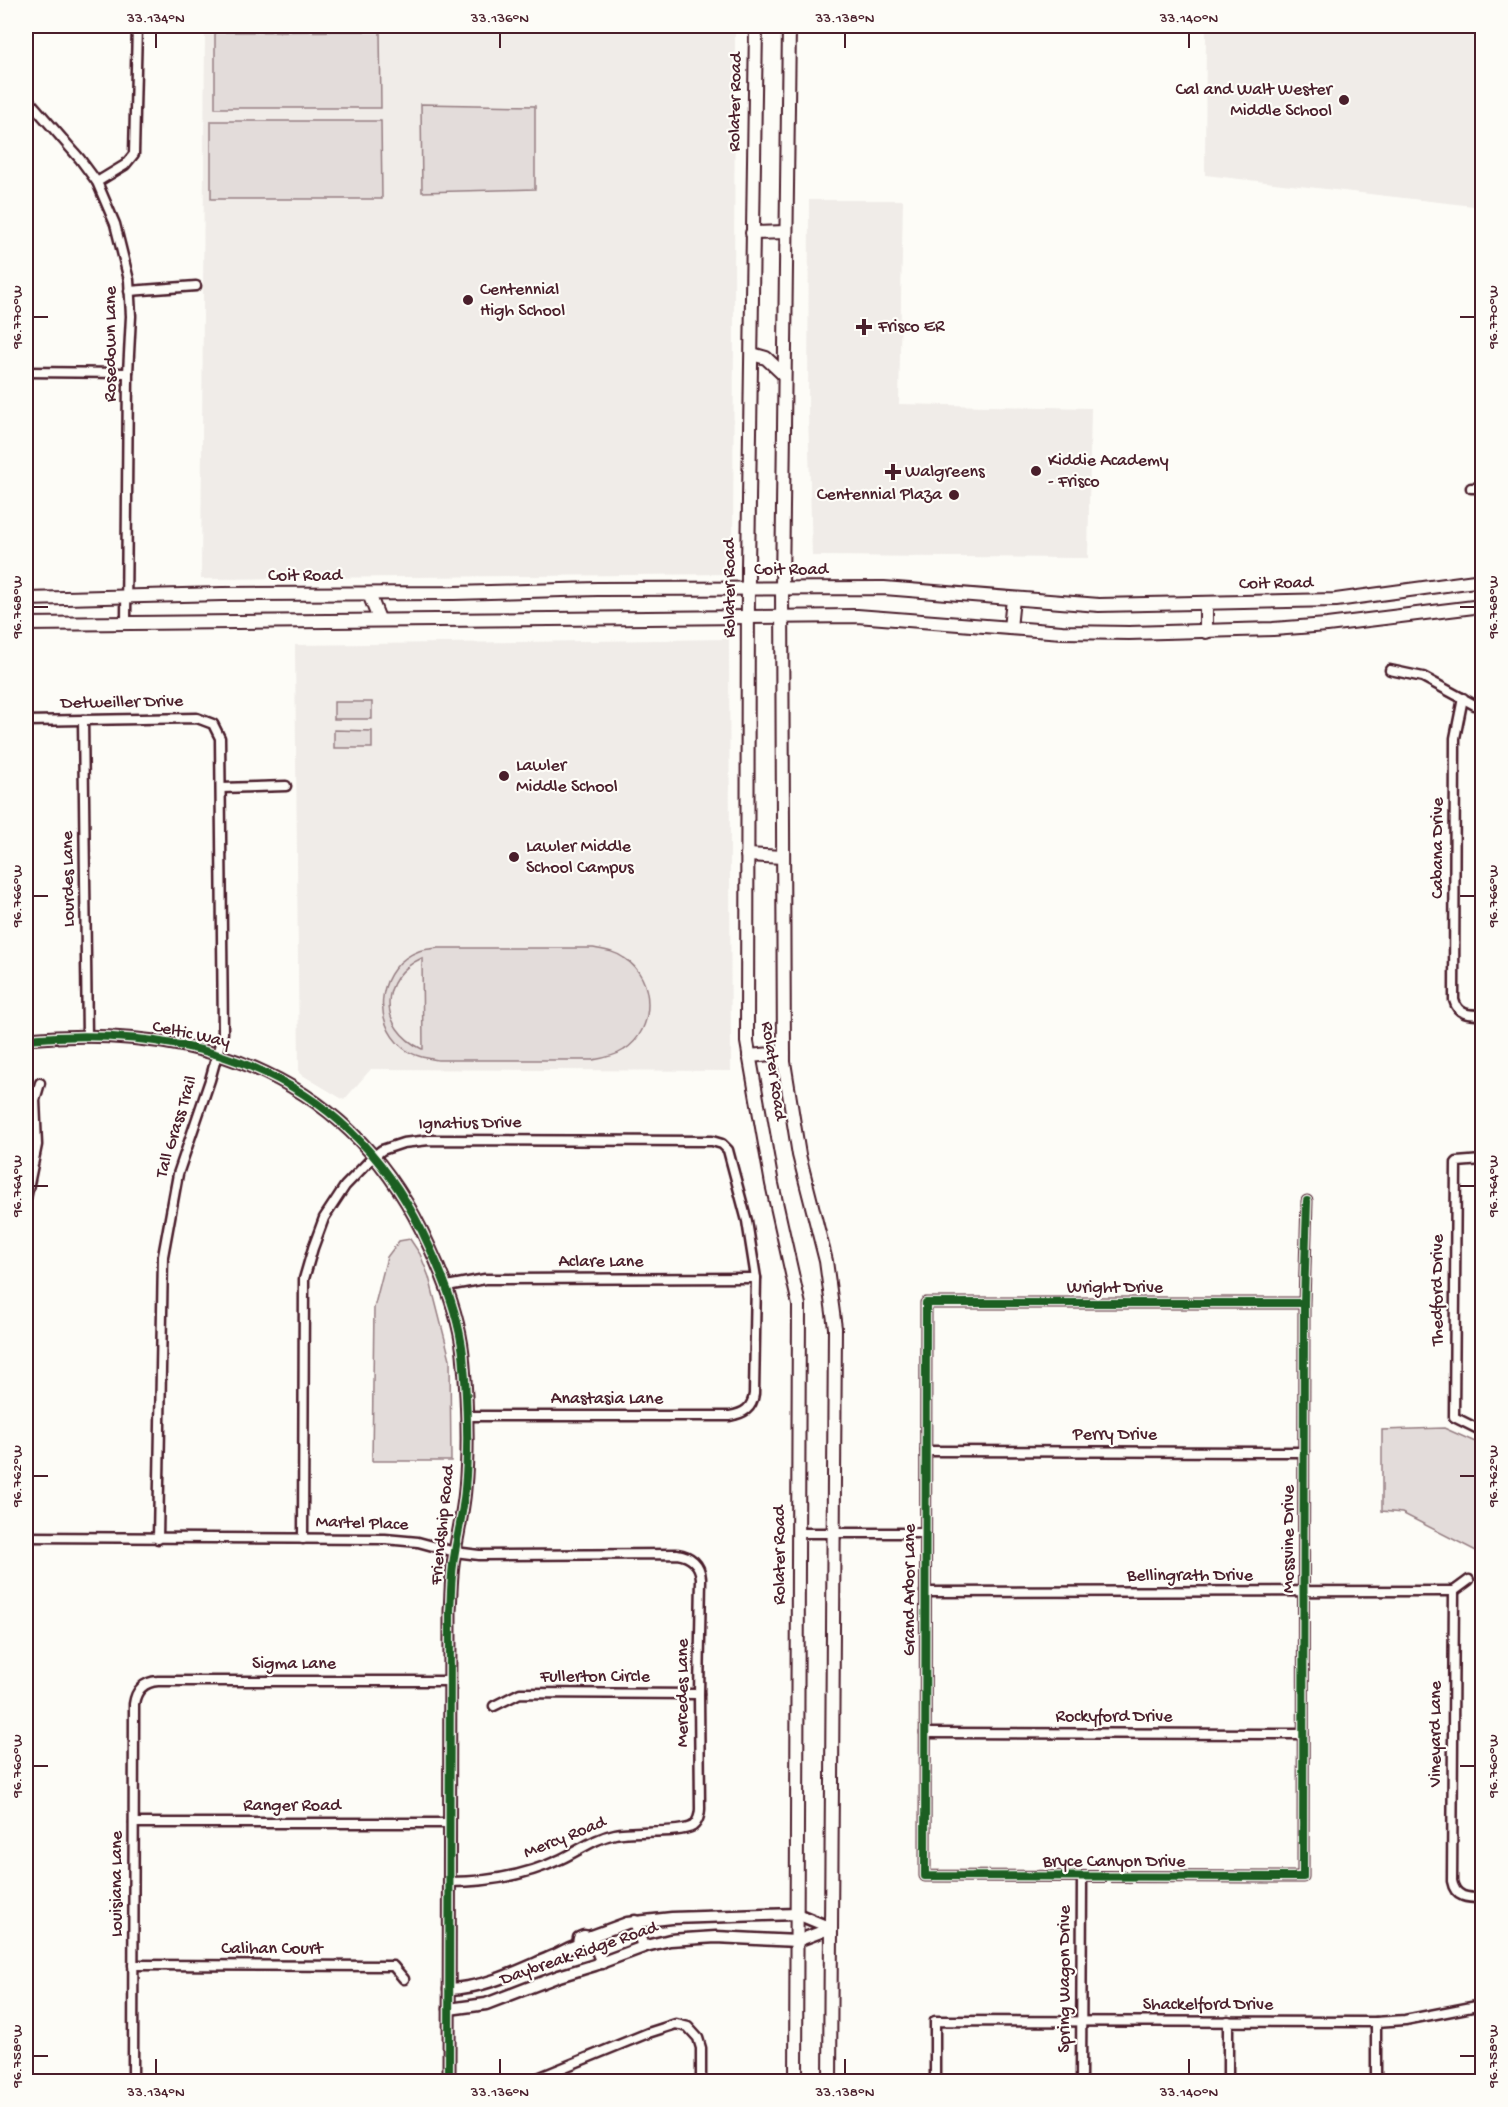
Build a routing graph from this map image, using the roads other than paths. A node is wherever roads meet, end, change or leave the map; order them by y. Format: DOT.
graph roads {
  1 [pos="137,26"];
  2 [pos="756,26"];
  3 [pos="762,26"];
  4 [pos="789,27"];
  5 [pos="26,97"];
  6 [pos="97,182"];
  7 [pos="786,232"];
  8 [pos="752,233"];
  9 [pos="195,286"];
  10 [pos="129,291"];
  11 [pos="752,354"];
  12 [pos="26,372"];
  13 [pos="128,373"];
  14 [pos="784,375"];
  15 [pos="1471,488"];
  16 [pos="1482,488"];
  17 [pos="1482,580"];
  18 [pos="748,588"];
  19 [pos="782,588"];
  20 [pos="369,594"];
  21 [pos="385,594"];
  22 [pos="126,597"];
  23 [pos="26,598"];
  24 [pos="1013,599"];
  25 [pos="1206,603"];
  26 [pos="1482,606"];
  27 [pos="782,616"];
  28 [pos="748,617"];
  29 [pos="379,619"];
  30 [pos="126,622"];
  31 [pos="26,624"];
  32 [pos="1010,628"];
  33 [pos="1206,632"];
  34 [pos="1390,670"];
  35 [pos="1463,698"];
  36 [pos="1482,709"];
  37 [pos="83,720"];
  38 [pos="26,721"];
  39 [pos="216,727"];
  40 [pos="286,786"];
  41 [pos="221,788"];
  42 [pos="747,855"];
  43 [pos="783,857"];
  44 [pos="1482,1015"];
  45 [pos="87,1037"];
  46 [pos="26,1039"];
  47 [pos="784,1053"];
  48 [pos="217,1054"];
  49 [pos="749,1056"];
  50 [pos="40,1083"];
  51 [pos="306,1096"];
  52 [pos="373,1157"];
  53 [pos="1482,1160"];
  54 [pos="26,1199"];
  55 [pos="1307,1201"];
  56 [pos="756,1278"];
  57 [pos="447,1286"];
  58 [pos="926,1303"];
  59 [pos="1304,1304"];
  60 [pos="467,1416"];
  61 [pos="1482,1431"];
  62 [pos="926,1451"];
  63 [pos="1304,1452"];
  64 [pos="833,1532"];
  65 [pos="798,1533"];
  66 [pos="926,1533"];
  67 [pos="26,1537"];
  68 [pos="158,1539"];
  69 [pos="303,1539"];
  70 [pos="455,1552"];
  71 [pos="694,1561"];
  72 [pos="1469,1580"];
  73 [pos="1454,1591"];
  74 [pos="925,1592"];
  75 [pos="1304,1593"];
  76 [pos="450,1681"];
  77 [pos="141,1688"];
  78 [pos="699,1694"];
  79 [pos="494,1706"];
  80 [pos="925,1733"];
  81 [pos="1303,1734"];
  82 [pos="134,1822"];
  83 [pos="449,1823"];
  84 [pos="693,1826"];
  85 [pos="925,1876"];
  86 [pos="1082,1877"];
  87 [pos="1303,1877"];
  88 [pos="449,1882"];
  89 [pos="1482,1898"];
  90 [pos="797,1914"];
  91 [pos="635,1922"];
  92 [pos="831,1928"];
  93 [pos="590,1936"];
  94 [pos="797,1941"];
  95 [pos="643,1947"];
  96 [pos="602,1963"];
  97 [pos="133,1965"];
  98 [pos="404,1979"];
  99 [pos="449,1989"];
  100 [pos="1481,2006"];
  101 [pos="449,2009"];
  102 [pos="1081,2021"];
  103 [pos="1228,2022"];
  104 [pos="1376,2022"];
  105 [pos="133,2082"];
  106 [pos="449,2082"];
  107 [pos="528,2082"];
  108 [pos="701,2082"];
  109 [pos="796,2082"];
  110 [pos="831,2082"];
  111 [pos="934,2082"];
  112 [pos="1081,2082"];
  113 [pos="1228,2082"];
  114 [pos="1376,2082"];
  1 -- 6 [label="street"];
  2 -- 8 [label="main road, Rolater Road"];
  3 -- 4 [label="main road"];
  4 -- 7 [label="main road, Rolater Road"];
  5 -- 6 [label="street, Rosedown Lane"];
  6 -- 10 [label="street, Rosedown Lane"];
  7 -- 8 [label="main road"];
  7 -- 14 [label="main road, Rolater Road"];
  8 -- 11 [label="main road, Rolater Road"];
  9 -- 10 [label="street"];
  10 -- 13 [label="street, Rosedown Lane"];
  11 -- 14 [label="main road"];
  11 -- 18 [label="main road, Rolater Road"];
  12 -- 13 [label="street"];
  13 -- 22 [label="street, Rosedown Lane"];
  14 -- 19 [label="main road, Rolater Road"];
  15 -- 16 [label="street"];
  17 -- 25 [label="main road, Coit Road"];
  18 -- 19 [label="main road, Coit Road"];
  18 -- 21 [label="main road, Coit Road"];
  18 -- 28 [label="main road, Rolater Road"];
  19 -- 24 [label="main road, Coit Road"];
  19 -- 27 [label="main road, Rolater Road"];
  20 -- 21 [label="main road, Coit Road"];
  20 -- 22 [label="main road, Coit Road"];
  20 -- 29 [label="main road"];
  21 -- 29 [label="main road"];
  22 -- 23 [label="main road, Coit Road"];
  22 -- 30 [label="street, Rosedown Lane"];
  24 -- 25 [label="main road, Coit Road"];
  24 -- 32 [label="main road"];
  25 -- 33 [label="main road"];
  26 -- 33 [label="main road"];
  27 -- 28 [label="main road"];
  27 -- 32 [label="main road"];
  27 -- 43 [label="main road, Rolater Road"];
  28 -- 29 [label="main road"];
  28 -- 42 [label="main road, Rolater Road"];
  29 -- 30 [label="main road"];
  30 -- 31 [label="main road"];
  32 -- 33 [label="main road"];
  34 -- 35 [label="street"];
  35 -- 36 [label="street"];
  35 -- 44 [label="street, Cabana Drive"];
  37 -- 38 [label="street, Detweiller Drive"];
  37 -- 39 [label="street, Detweiller Drive"];
  37 -- 45 [label="street, Lourdes Lane"];
  39 -- 41 [label="street, Tall Grass Trail"];
  40 -- 41 [label="street"];
  41 -- 48 [label="street, Tall Grass Trail"];
  42 -- 43 [label="main road"];
  42 -- 49 [label="main road, Rolater Road"];
  43 -- 47 [label="main road, Rolater Road"];
  45 -- 46 [label="street, Celtic Way"];
  45 -- 48 [label="street, Celtic Way"];
  47 -- 49 [label="main road"];
  47 -- 64 [label="main road, Rolater Road"];
  48 -- 51 [label="street, Celtic Way"];
  48 -- 68 [label="street, Tall Grass Trail"];
  49 -- 65 [label="main road, Rolater Road"];
  50 -- 54 [label="street"];
  51 -- 52 [label="street, Friendship Road"];
  52 -- 56 [label="street, Ignatius Drive"];
  52 -- 57 [label="street, Friendship Road"];
  52 -- 69 [label="street, Ignatius Drive"];
  53 -- 61 [label="street, Thedford Drive"];
  55 -- 59 [label="street, Mossvine Drive"];
  56 -- 57 [label="street, Aclare Lane"];
  56 -- 60 [label="street, Anastasia Lane"];
  57 -- 60 [label="street, Friendship Road"];
  58 -- 59 [label="street, Wright Drive"];
  58 -- 62 [label="street, Grand Arbor Lane"];
  59 -- 63 [label="street, Mossvine Drive"];
  60 -- 70 [label="street, Friendship Road"];
  62 -- 63 [label="street, Perry Drive"];
  62 -- 66 [label="street, Grand Arbor Lane"];
  63 -- 75 [label="street, Mossvine Drive"];
  64 -- 65 [label="street"];
  64 -- 66 [label="street"];
  64 -- 92 [label="main road, Rolater Road"];
  65 -- 90 [label="main road, Rolater Road"];
  66 -- 74 [label="street, Grand Arbor Lane"];
  67 -- 68 [label="street, Martel Place"];
  68 -- 69 [label="street, Martel Place"];
  69 -- 70 [label="street, Martel Place"];
  70 -- 71 [label="street, Martel Place"];
  70 -- 76 [label="street, Friendship Road"];
  71 -- 78 [label="street, Mercedes Lane"];
  72 -- 73 [label="street"];
  73 -- 75 [label="street, Bellingrath Drive"];
  73 -- 89 [label="street, Vineyard Lane"];
  74 -- 75 [label="street, Bellingrath Drive"];
  74 -- 80 [label="street, Grand Arbor Lane"];
  75 -- 81 [label="street, Mossvine Drive"];
  76 -- 77 [label="street, Sigma Lane"];
  76 -- 83 [label="street, Friendship Road"];
  77 -- 82 [label="street, Louisiana Lane"];
  78 -- 79 [label="street, Fullerton Circle"];
  78 -- 84 [label="street, Mercedes Lane"];
  80 -- 81 [label="street, Rockyford Drive"];
  80 -- 85 [label="street, Grand Arbor Lane"];
  81 -- 87 [label="street, Mossvine Drive"];
  82 -- 83 [label="street, Ranger Road"];
  82 -- 97 [label="street, Louisiana Lane"];
  83 -- 88 [label="street, Friendship Road"];
  84 -- 88 [label="street, Mercy Road"];
  85 -- 86 [label="street, Bryce Canyon Drive"];
  86 -- 87 [label="street, Bryce Canyon Drive"];
  86 -- 102 [label="street, Spring Wagon Drive"];
  88 -- 99 [label="street, Friendship Road"];
  90 -- 91 [label="street, Daybreak Ridge Road"];
  90 -- 92 [label="street, Daybreak Ridge Road"];
  90 -- 94 [label="main road, Rolater Road"];
  91 -- 93 [label="street, Daybreak Ridge Road"];
  91 -- 95 [label="street"];
  92 -- 94 [label="street, Daybreak Ridge Road"];
  92 -- 110 [label="main road, Rolater Road"];
  93 -- 96 [label="street"];
  93 -- 99 [label="street, Daybreak Ridge Road"];
  94 -- 95 [label="street, Daybreak Ridge Road"];
  94 -- 109 [label="main road, Rolater Road"];
  95 -- 96 [label="street, Daybreak Ridge Road"];
  96 -- 101 [label="street, Daybreak Ridge Road"];
  97 -- 98 [label="street, Calihan Court"];
  97 -- 105 [label="street, Louisiana Lane"];
  99 -- 101 [label="street, Friendship Road"];
  100 -- 104 [label="street, Shackelford Drive"];
  101 -- 106 [label="street, Friendship Road"];
  102 -- 103 [label="street, Shackelford Drive"];
  102 -- 111 [label="street, Shackelford Drive"];
  102 -- 112 [label="street, Spring Wagon Drive"];
  103 -- 104 [label="street, Shackelford Drive"];
  103 -- 113 [label="street"];
  104 -- 114 [label="street"];
  107 -- 108 [label="street"];
}
